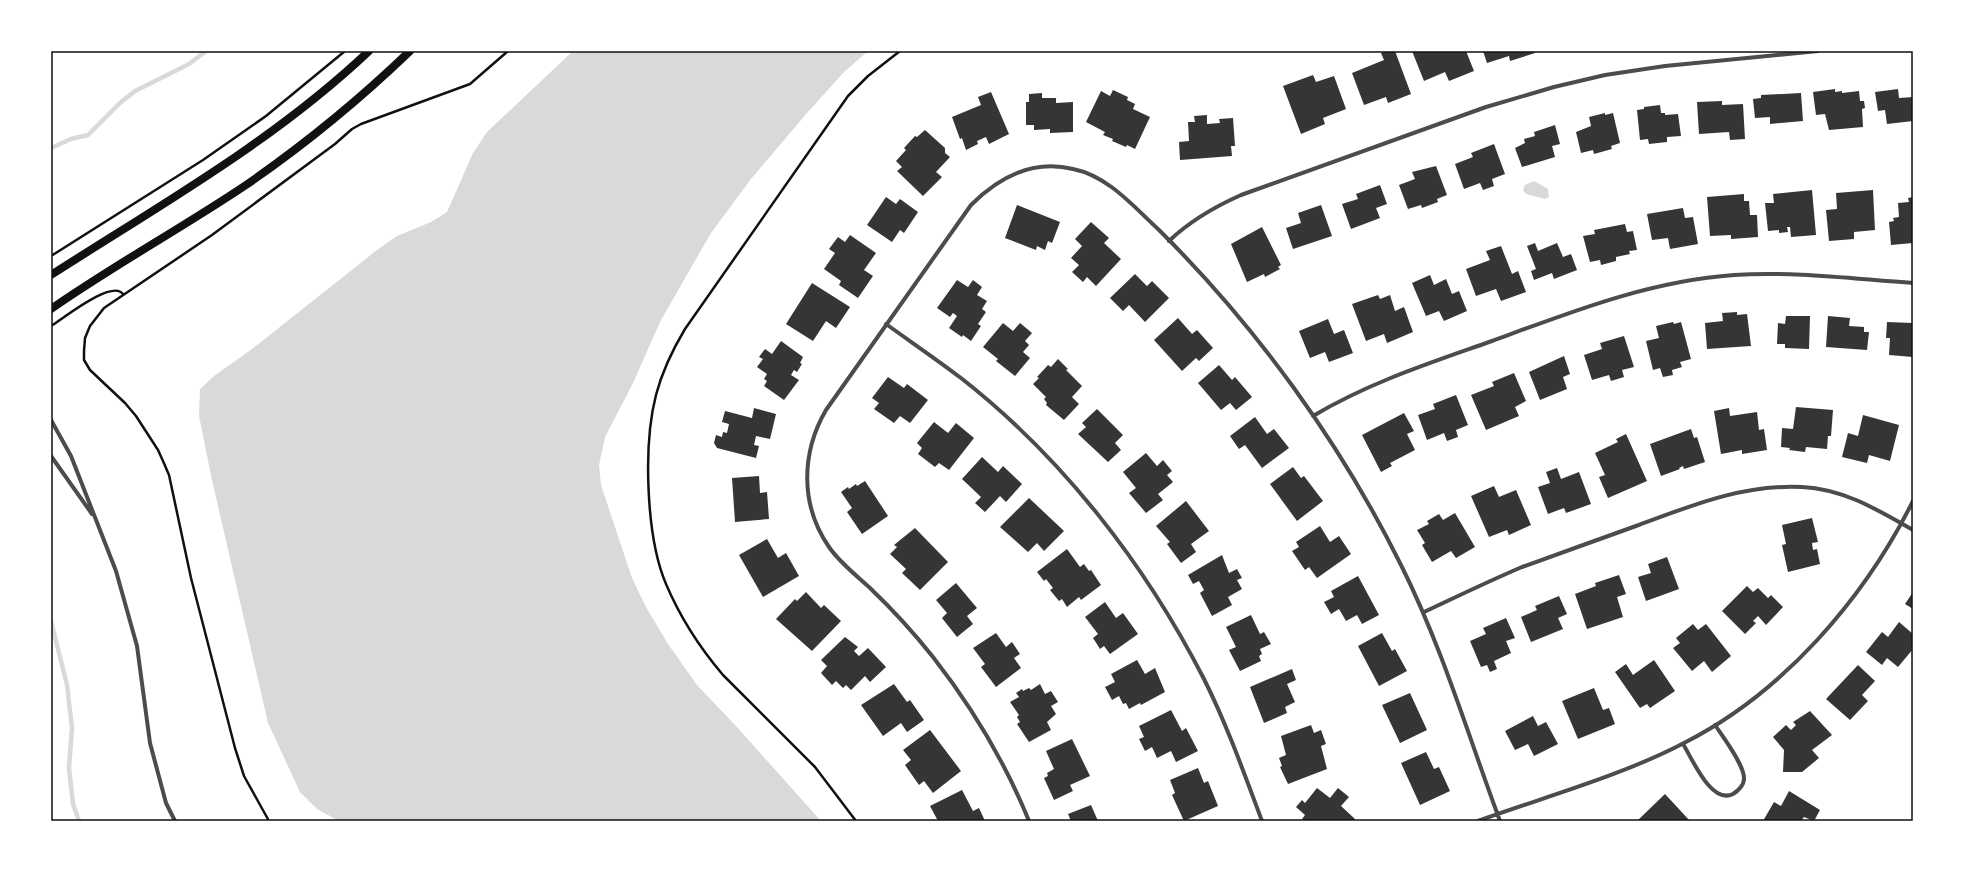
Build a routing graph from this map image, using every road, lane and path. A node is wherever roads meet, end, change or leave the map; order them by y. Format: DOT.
graph roads {
  1 [pos="345,51"];
  2 [pos="369,51"];
  3 [pos="410,51"];
  4 [pos="508,51"];
  5 [pos="900,51"];
  6 [pos="1818,51"];
  7 [pos="1169,241"];
  8 [pos="51,256"];
  9 [pos="51,275"];
  10 [pos="1913,283"];
  11 [pos="123,294"];
  12 [pos="51,309"];
  13 [pos="886,324"];
  14 [pos="51,326"];
  15 [pos="1313,416"];
  16 [pos="51,420"];
  17 [pos="51,456"];
  18 [pos="1913,501"];
  19 [pos="95,520"];
  20 [pos="1901,523"];
  21 [pos="1913,530"];
  22 [pos="1424,612"];
  23 [pos="1715,725"];
  24 [pos="1683,744"];
  25 [pos="1497,814"];
  26 [pos="175,821"];
  27 [pos="269,821"];
  28 [pos="856,821"];
  29 [pos="1029,821"];
  30 [pos="1262,821"];
  31 [pos="1478,821"];
  32 [pos="1500,821"];
  1 -- 8 [label="path"];
  2 -- 9 [label="main road"];
  3 -- 12 [label="main road"];
  4 -- 11 [label="path"];
  5 -- 28 [label="path"];
  6 -- 7 [label="street"];
  7 -- 13 [label="street"];
  7 -- 15 [label="street"];
  10 -- 15 [label="street"];
  11 -- 14 [label="path"];
  11 -- 27 [label="path"];
  13 -- 29 [label="street"];
  13 -- 30 [label="street"];
  15 -- 22 [label="street"];
  16 -- 19 [label="street"];
  17 -- 19 [label="street"];
  18 -- 20 [label="street"];
  19 -- 26 [label="street"];
  20 -- 21 [label="street"];
  20 -- 22 [label="street"];
  20 -- 23 [label="street"];
  22 -- 25 [label="street"];
  23 -- 24 [label="street"];
  23 -- 24 [label="street"];
  24 -- 25 [label="street"];
  25 -- 31 [label="street"];
  25 -- 32 [label="street"];
}
